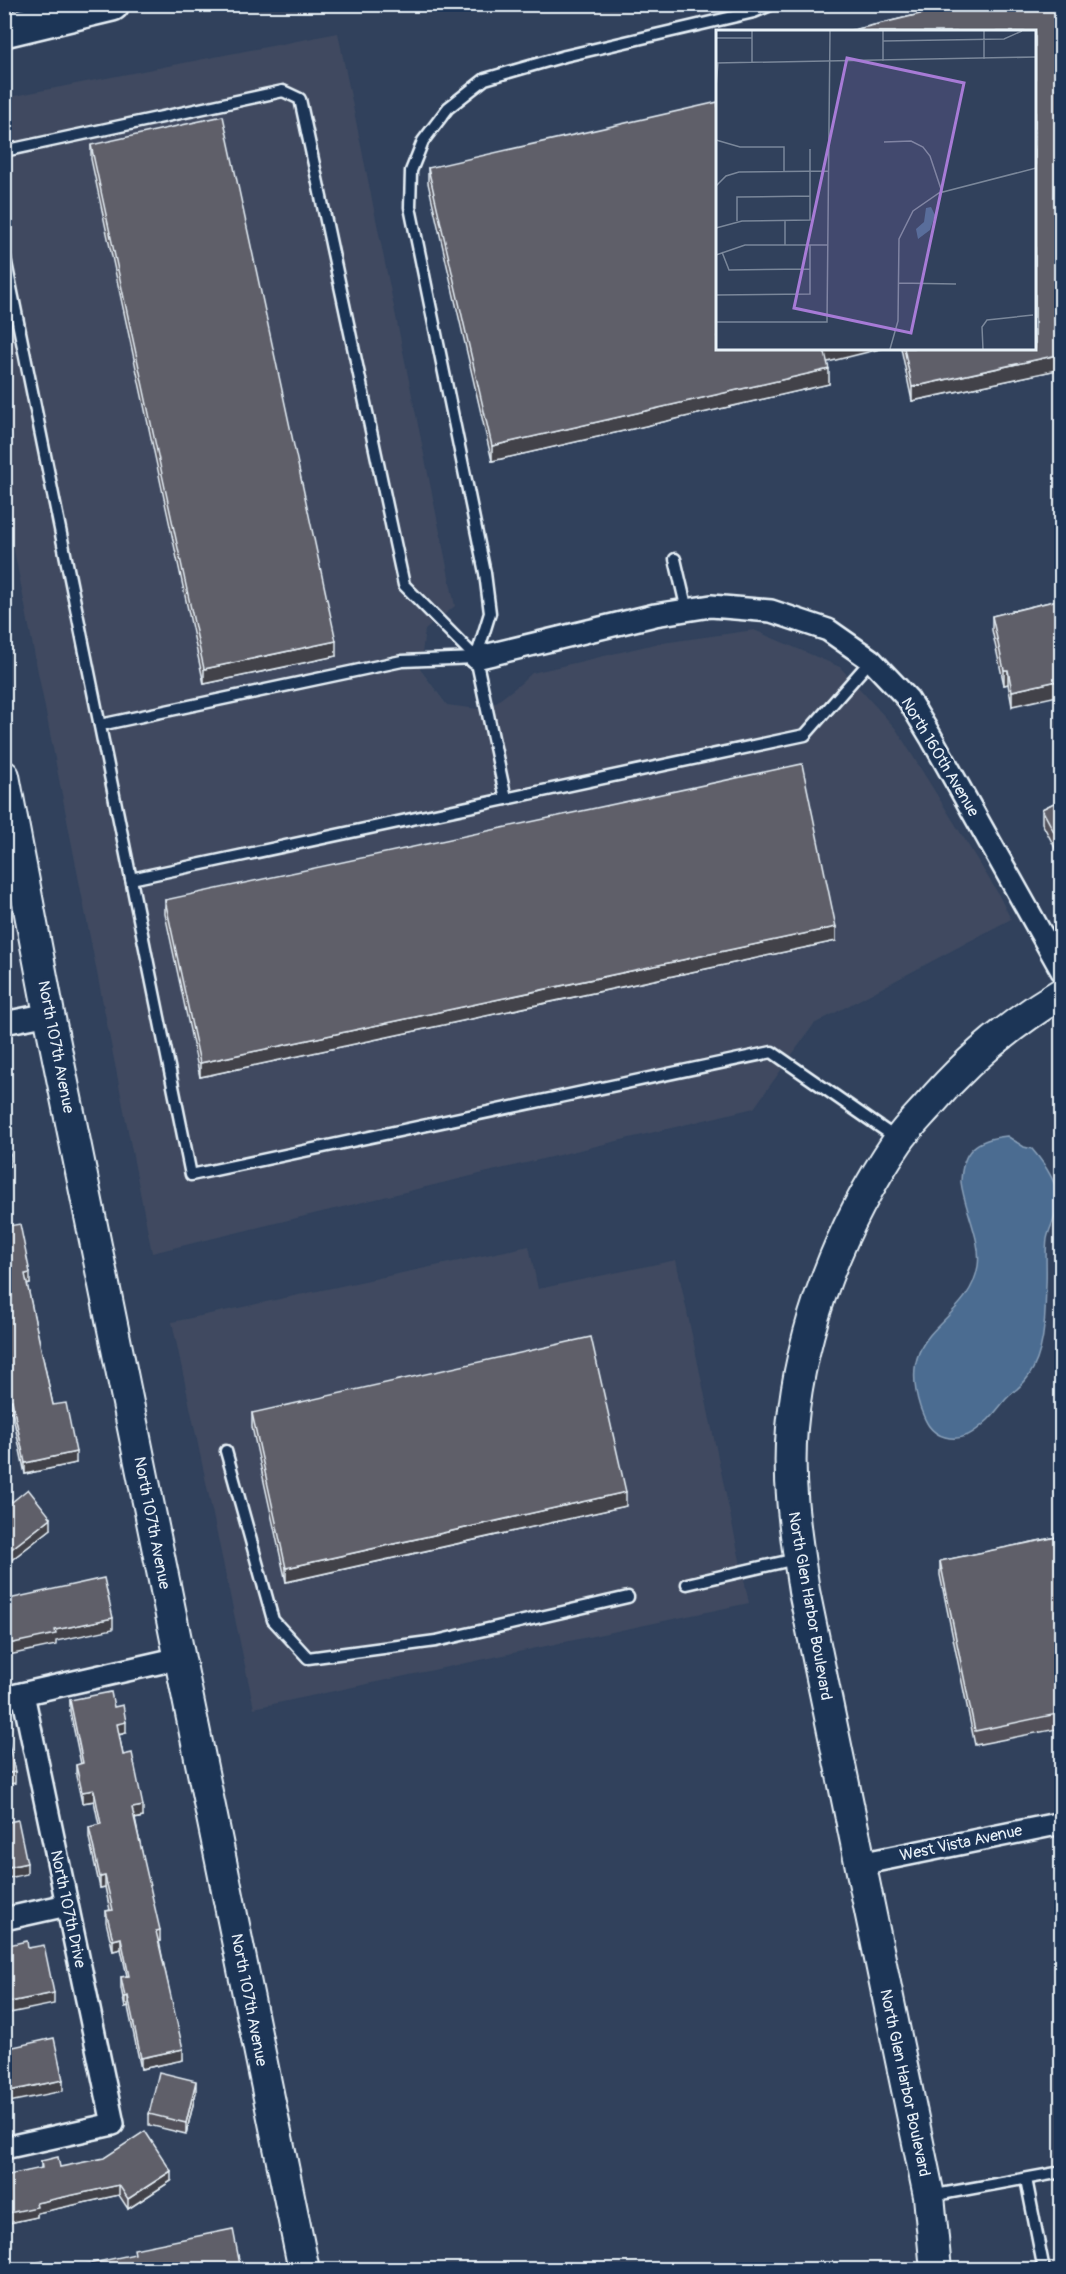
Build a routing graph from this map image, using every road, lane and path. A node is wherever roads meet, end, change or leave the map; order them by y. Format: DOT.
graph roads {
  1 [pos="112,4"];
  2 [pos="773,4"];
  3 [pos="4,30"];
  4 [pos="4,151"];
  5 [pos="4,253"];
  6 [pos="675,559"];
  7 [pos="687,610"];
  8 [pos="476,658"];
  9 [pos="871,660"];
  10 [pos="100,725"];
  11 [pos="4,776"];
  12 [pos="506,799"];
  13 [pos="131,879"];
  14 [pos="1062,970"];
  15 [pos="1062,993"];
  16 [pos="49,1014"];
  17 [pos="4,1023"];
  18 [pos="899,1139"];
  19 [pos="226,1451"];
  20 [pos="799,1558"];
  21 [pos="687,1584"];
  22 [pos="628,1597"];
  23 [pos="180,1658"];
  24 [pos="14,1696"];
  25 [pos="1062,1823"];
  26 [pos="860,1864"];
  27 [pos="67,1905"];
  28 [pos="4,1919"];
  29 [pos="4,2148"];
  30 [pos="1062,2172"];
  31 [pos="1026,2179"];
  32 [pos="929,2196"];
  33 [pos="304,2270"];
  34 [pos="936,2270"];
  35 [pos="1044,2270"];
  1 -- 3 [label="main road"];
  2 -- 8 [label="lane"];
  4 -- 8 [label="lane"];
  5 -- 10 [label="lane"];
  6 -- 7 [label="lane"];
  7 -- 8 [label="street, North 160th Avenue"];
  7 -- 9 [label="street, North 160th Avenue"];
  8 -- 10 [label="lane"];
  8 -- 12 [label="lane"];
  9 -- 12 [label="lane"];
  9 -- 14 [label="street, North 160th Avenue"];
  10 -- 13 [label="lane"];
  11 -- 16 [label="street, North 107th Avenue"];
  12 -- 13 [label="lane"];
  13 -- 18 [label="lane"];
  15 -- 18 [label="street, North Glen Harbor Boulevard"];
  16 -- 17 [label="street"];
  16 -- 23 [label="street, North 107th Avenue"];
  18 -- 20 [label="street, North Glen Harbor Boulevard"];
  19 -- 22 [label="lane"];
  20 -- 21 [label="lane"];
  20 -- 26 [label="street, North Glen Harbor Boulevard"];
  23 -- 24 [label="street"];
  23 -- 33 [label="street, North 107th Avenue"];
  24 -- 27 [label="street, North 107th Drive"];
  25 -- 26 [label="street, West Vista Avenue"];
  26 -- 32 [label="street, North Glen Harbor Boulevard"];
  27 -- 28 [label="street"];
  27 -- 29 [label="street, North 107th Drive"];
  30 -- 31 [label="lane"];
  31 -- 32 [label="lane"];
  31 -- 35 [label="lane"];
  32 -- 34 [label="street, North Glen Harbor Boulevard"];
}
